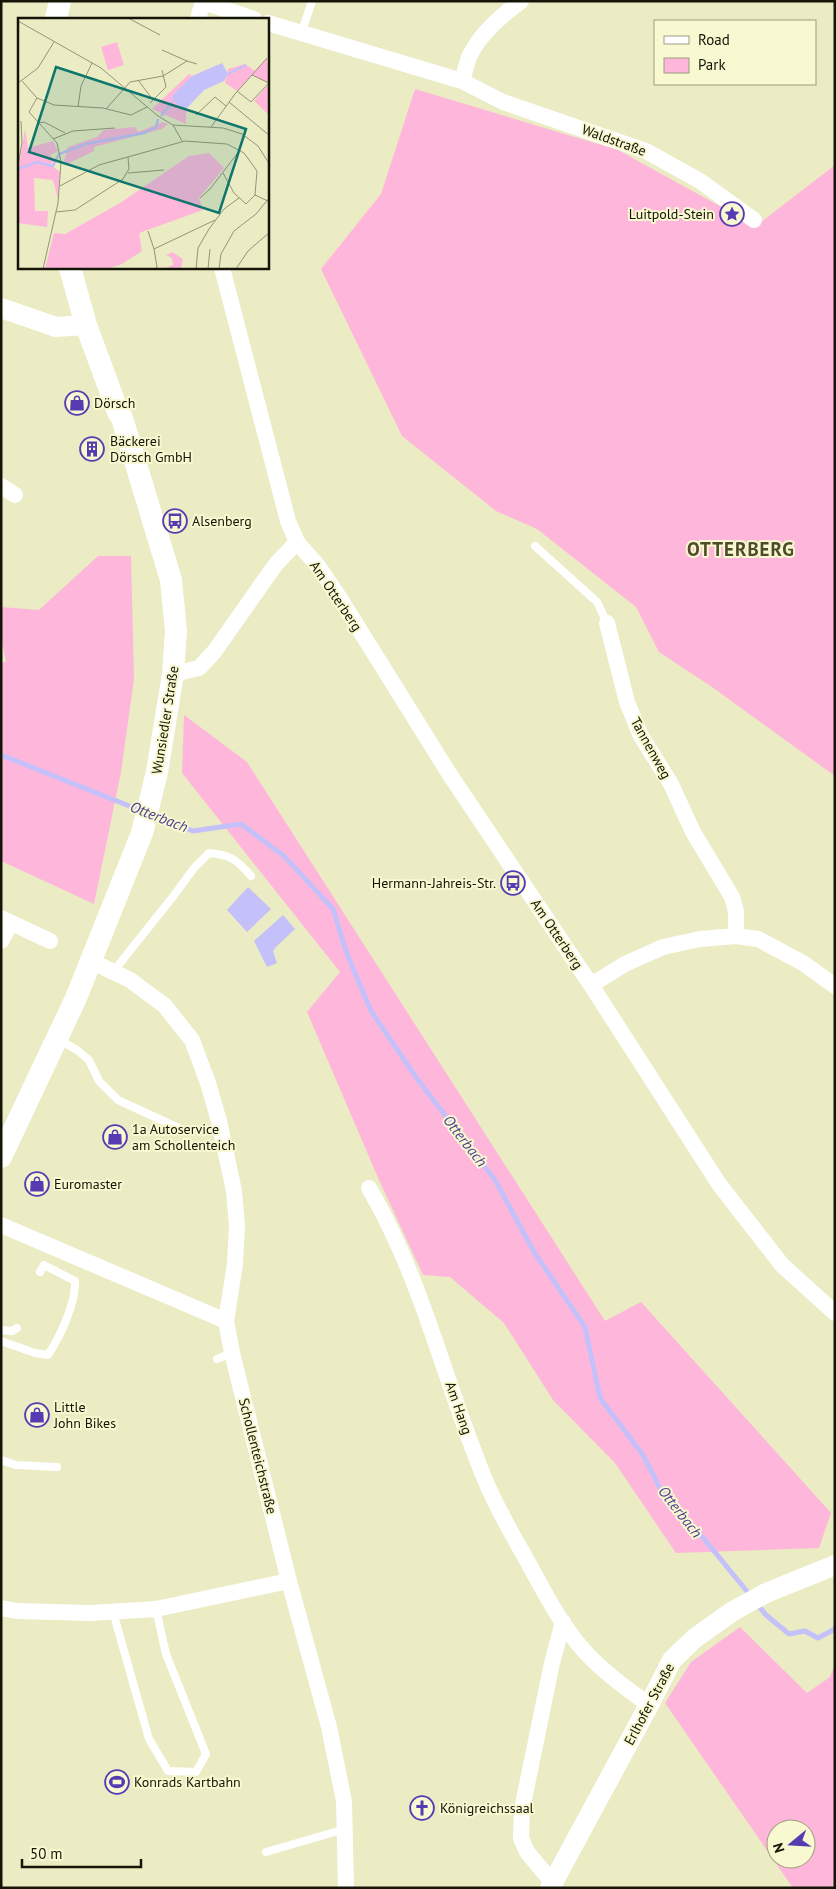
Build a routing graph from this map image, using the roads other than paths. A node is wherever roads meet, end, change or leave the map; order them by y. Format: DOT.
graph roads {
  1 [pos="60,1"];
  2 [pos="312,1"];
  3 [pos="520,1"];
  4 [pos="203,2"];
  5 [pos="56,18"];
  6 [pos="198,18"];
  7 [pos="251,18"];
  8 [pos="269,23"];
  9 [pos="300,34"];
  10 [pos="462,81"];
  11 [pos="754,220"];
  12 [pos="70,269"];
  13 [pos="222,269"];
  14 [pos="1,308"];
  15 [pos="86,325"];
  16 [pos="1,486"];
  17 [pos="15,495"];
  18 [pos="297,542"];
  19 [pos="535,546"];
  20 [pos="607,623"];
  21 [pos="173,674"];
  22 [pos="251,876"];
  23 [pos="6,921"];
  24 [pos="736,936"];
  25 [pos="1,941"];
  26 [pos="50,941"];
  27 [pos="91,961"];
  28 [pos="113,972"];
  29 [pos="591,985"];
  30 [pos="835,986"];
  31 [pos="57,1038"];
  32 [pos="185,1131"];
  33 [pos="1,1157"];
  34 [pos="369,1188"];
  35 [pos="1,1225"];
  36 [pos="40,1272"];
  37 [pos="835,1314"];
  38 [pos="226,1321"];
  39 [pos="17,1328"];
  40 [pos="1,1330"];
  41 [pos="1,1341"];
  42 [pos="1,1460"];
  43 [pos="57,1467"];
  44 [pos="835,1566"];
  45 [pos="289,1580"];
  46 [pos="1,1608"];
  47 [pos="156,1609"];
  48 [pos="113,1612"];
  49 [pos="563,1622"];
  50 [pos="649,1705"];
  51 [pos="345,1829"];
  52 [pos="266,1852"];
  53 [pos="552,1886"];
  54 [pos="346,1888"];
  1 -- 5 [label="main road"];
  2 -- 9 [label="lane"];
  3 -- 10 [label="street"];
  4 -- 6 [label="street"];
  4 -- 7 [label="street"];
  8 -- 9 [label="street, Waldstraße"];
  9 -- 10 [label="street, Waldstraße"];
  10 -- 11 [label="street, Waldstraße"];
  12 -- 15 [label="main road, Wunsiedler Straße"];
  13 -- 18 [label="street, Am Otterberg"];
  14 -- 15 [label="street"];
  15 -- 21 [label="main road, Wunsiedler Straße"];
  16 -- 17 [label="street"];
  18 -- 21 [label="street"];
  18 -- 29 [label="street, Am Otterberg"];
  19 -- 20 [label="lane, Tannenweg"];
  20 -- 24 [label="street, Tannenweg"];
  21 -- 27 [label="main road, Wunsiedler Straße"];
  22 -- 28 [label="lane"];
  23 -- 25 [label="street"];
  23 -- 26 [label="street"];
  24 -- 29 [label="street"];
  24 -- 30 [label="street"];
  27 -- 28 [label="street, Schollenteichstraße"];
  27 -- 31 [label="main road, Wunsiedler Straße"];
  28 -- 38 [label="street, Schollenteichstraße"];
  29 -- 37 [label="street, Am Otterberg"];
  31 -- 32 [label="lane"];
  31 -- 33 [label="main road, Wunsiedler Straße"];
  34 -- 49 [label="street, Am Hang"];
  35 -- 38 [label="street"];
  36 -- 41 [label="lane"];
  38 -- 45 [label="street, Schollenteichstraße"];
  39 -- 40 [label="lane"];
  42 -- 43 [label="lane"];
  44 -- 50 [label="street, Erlhofer Straße"];
  45 -- 47 [label="street"];
  45 -- 51 [label="street, Schollenteichstraße"];
  46 -- 48 [label="street"];
  47 -- 48 [label="street"];
  47 -- 48 [label="lane"];
  49 -- 50 [label="street, Am Hang"];
  49 -- 53 [label="street"];
  50 -- 53 [label="street, Erlhofer Straße"];
  51 -- 52 [label="lane"];
  51 -- 54 [label="street, Schollenteichstraße"];
}
